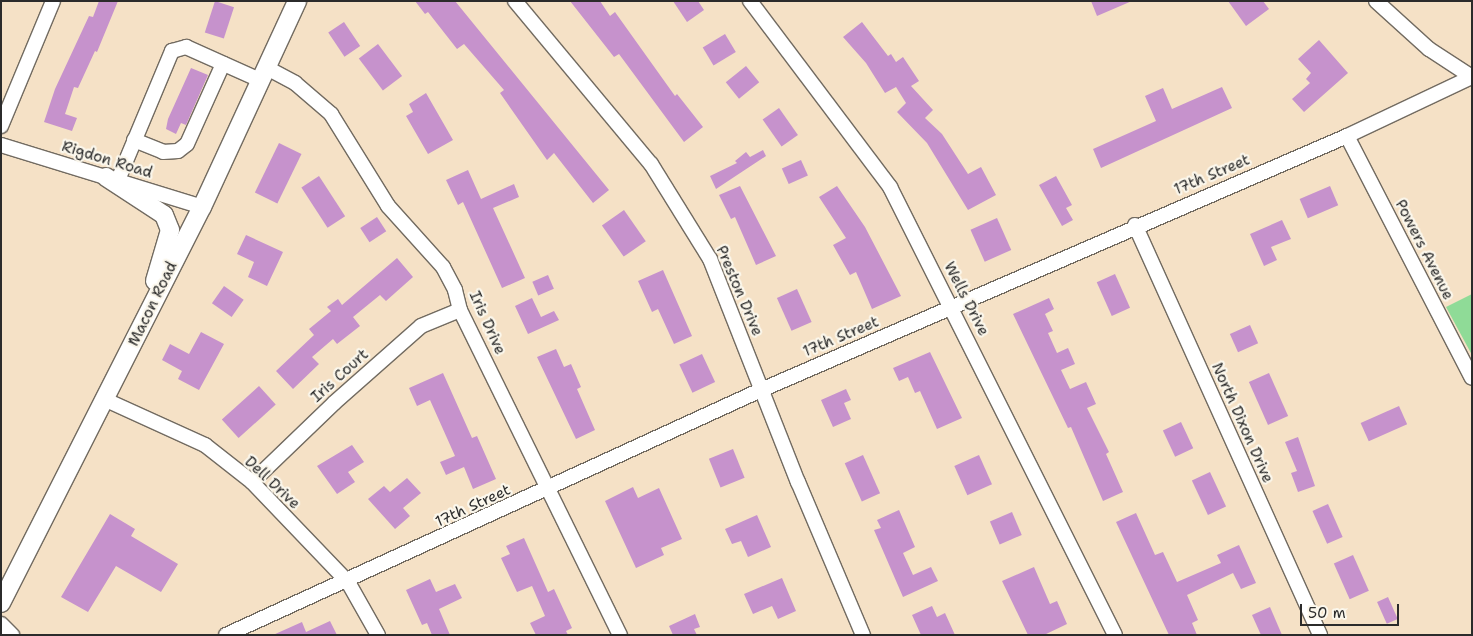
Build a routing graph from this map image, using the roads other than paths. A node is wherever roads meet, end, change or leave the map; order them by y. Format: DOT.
graph roads {
  1 [pos="53,1"];
  2 [pos="297,1"];
  3 [pos="515,1"];
  4 [pos="750,1"];
  5 [pos="1376,1"];
  6 [pos="223,64"];
  7 [pos="265,74"];
  8 [pos="1471,77"];
  9 [pos="1,126"];
  10 [pos="1347,136"];
  11 [pos="134,140"];
  12 [pos="1,145"];
  13 [pos="112,178"];
  14 [pos="202,207"];
  15 [pos="1135,225"];
  16 [pos="156,299"];
  17 [pos="953,307"];
  18 [pos="460,310"];
  19 [pos="1472,378"];
  20 [pos="761,390"];
  21 [pos="106,400"];
  22 [pos="252,482"];
  23 [pos="550,488"];
  24 [pos="348,582"];
  25 [pos="1,603"];
  26 [pos="1,624"];
  27 [pos="12,635"];
  28 [pos="226,635"];
  29 [pos="378,635"];
  30 [pos="620,635"];
  31 [pos="863,635"];
  32 [pos="1115,635"];
  33 [pos="1320,635"];
  1 -- 9 [label="street"];
  2 -- 7 [label="main road, Macon Road"];
  3 -- 20 [label="street, Preston Drive"];
  4 -- 17 [label="street, Wells Drive"];
  5 -- 8 [label="street"];
  6 -- 7 [label="street, Iris Drive"];
  6 -- 11 [label="street"];
  6 -- 11 [label="street, Iris Drive"];
  7 -- 14 [label="main road, Macon Road"];
  7 -- 18 [label="street, Iris Drive"];
  8 -- 10 [label="street, 17th Street"];
  10 -- 15 [label="street, 17th Street"];
  10 -- 19 [label="street, Powers Avenue"];
  11 -- 13 [label="street"];
  12 -- 13 [label="street, Rigdon Road"];
  13 -- 14 [label="street, Rigdon Road"];
  13 -- 16 [label="main road"];
  14 -- 16 [label="main road, Macon Road"];
  15 -- 17 [label="street, 17th Street"];
  15 -- 33 [label="street, North Dixon Drive"];
  16 -- 21 [label="main road, Macon Road"];
  17 -- 20 [label="street, 17th Street"];
  17 -- 32 [label="street, Wells Drive"];
  18 -- 22 [label="street, Iris Court"];
  18 -- 23 [label="street, Iris Drive"];
  20 -- 23 [label="street, 17th Street"];
  20 -- 31 [label="street, Preston Drive"];
  21 -- 22 [label="street, Dell Drive"];
  21 -- 25 [label="main road, Macon Road"];
  22 -- 24 [label="street, Dell Drive"];
  23 -- 24 [label="street, 17th Street"];
  23 -- 30 [label="street, Iris Drive"];
  24 -- 28 [label="street, 17th Street"];
  24 -- 29 [label="street, Dell Drive"];
  26 -- 27 [label="street"];
}
